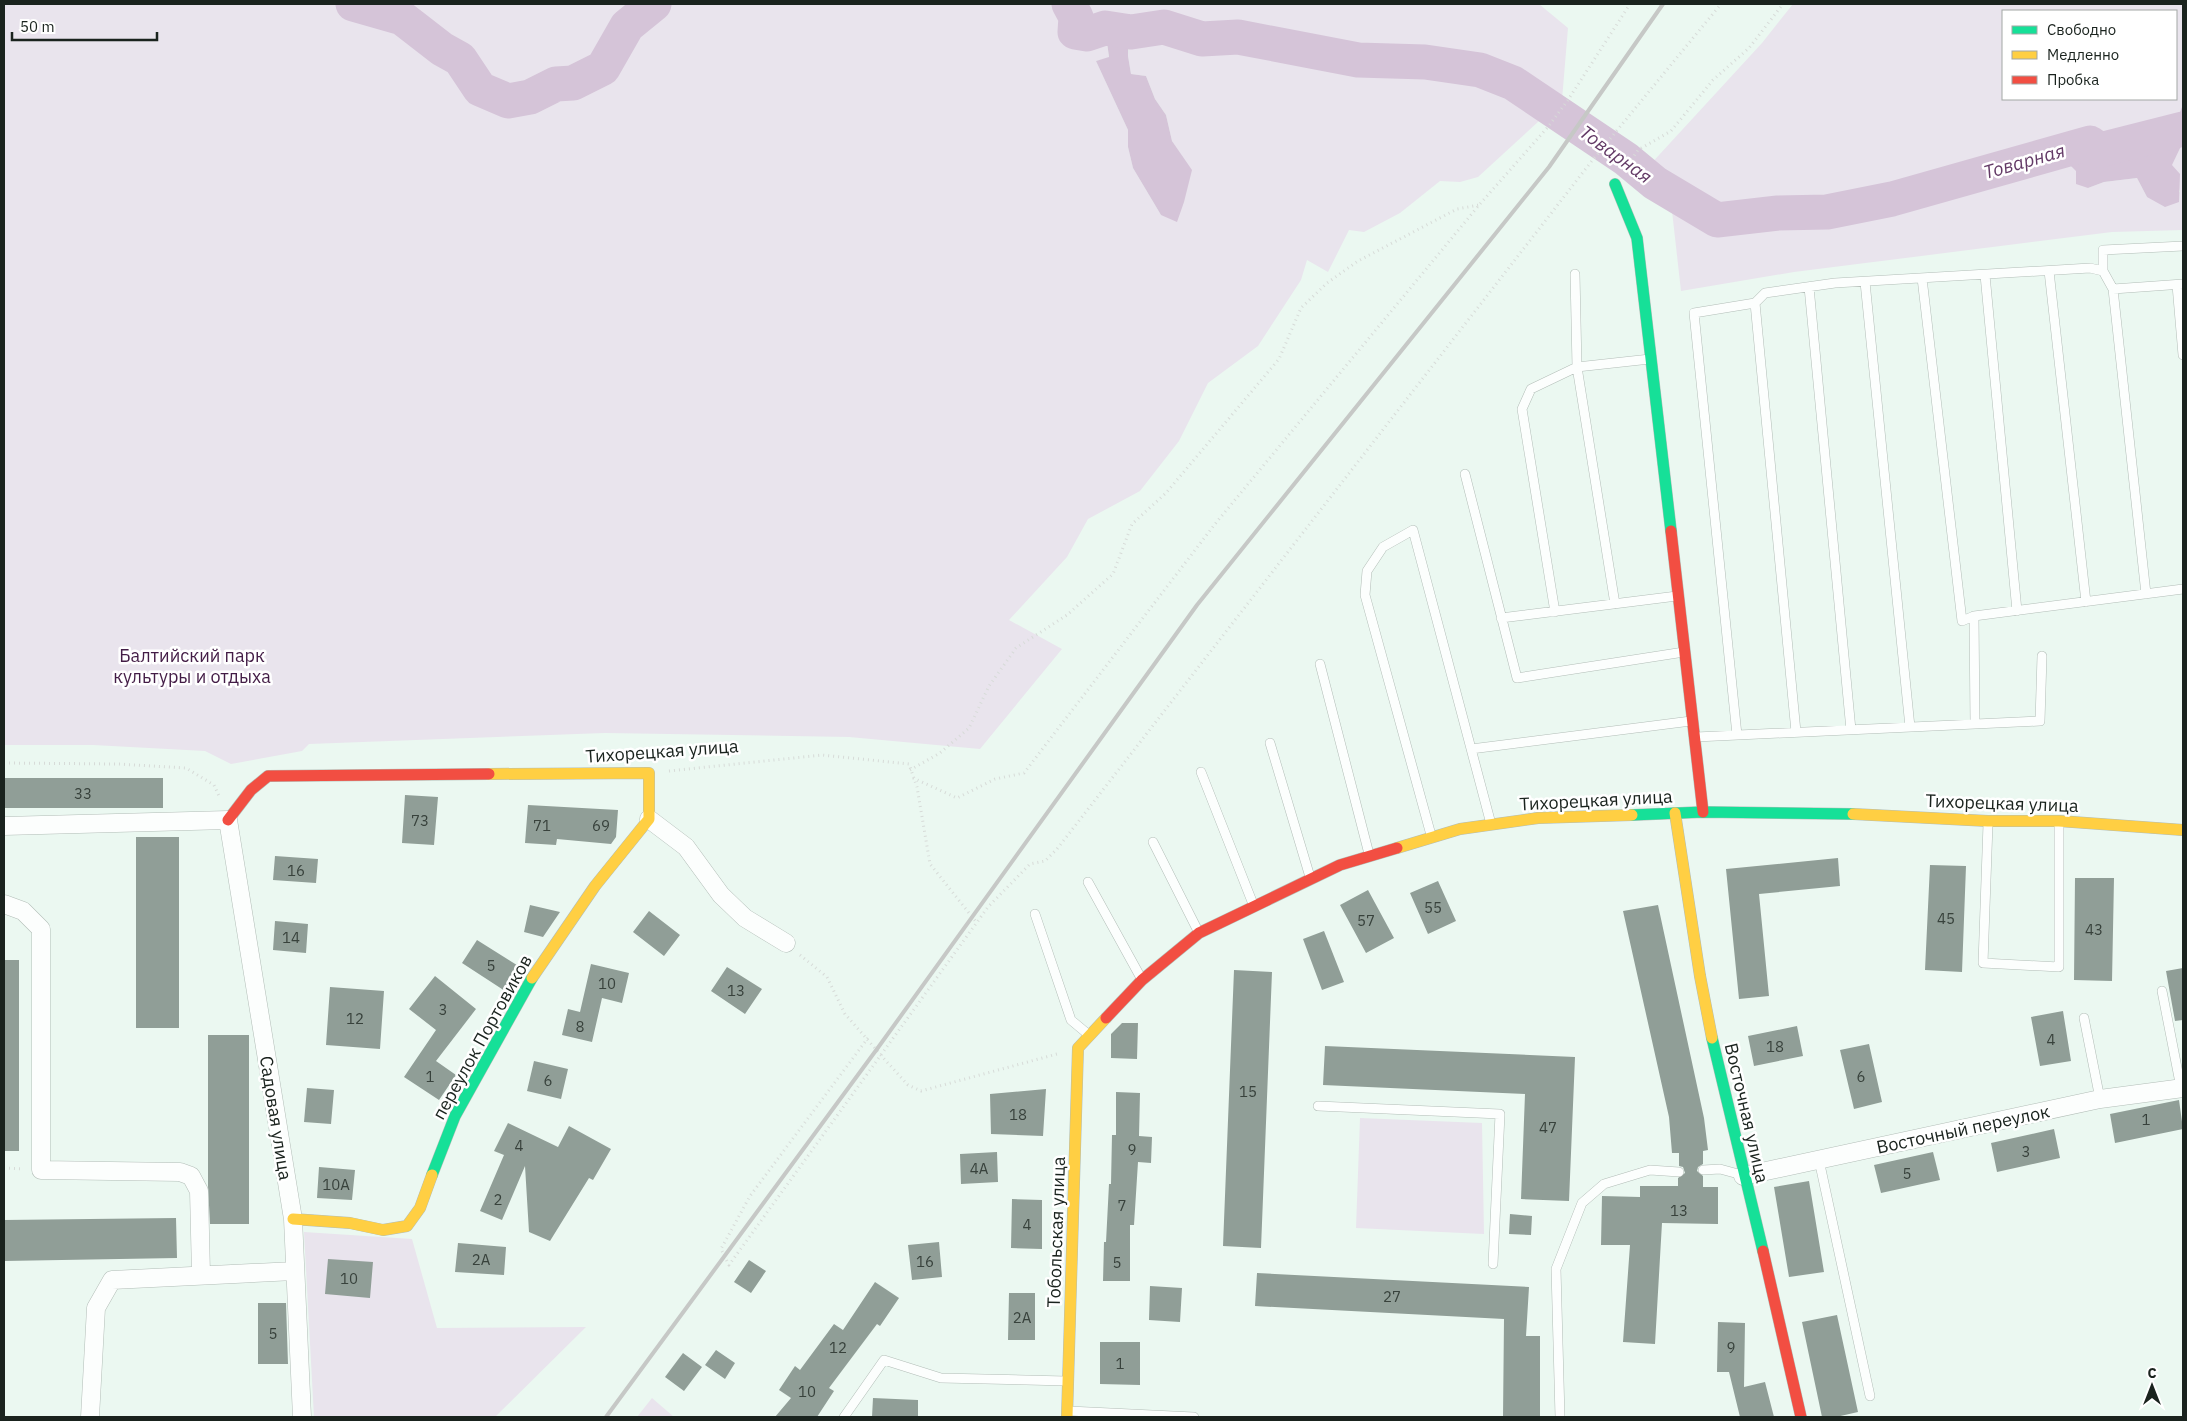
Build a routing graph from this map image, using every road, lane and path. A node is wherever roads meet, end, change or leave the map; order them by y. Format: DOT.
graph roads {
  1 [pos="1630,4"];
  2 [pos="1721,4"];
  3 [pos="1783,4"];
  4 [pos="1624,172"];
  5 [pos="1616,184"];
  6 [pos="1480,204"];
  7 [pos="2183,246"];
  8 [pos="2049,271"];
  9 [pos="2103,271"];
  10 [pos="1575,274"];
  11 [pos="1985,275"];
  12 [pos="1922,278"];
  13 [pos="1866,282"];
  14 [pos="2180,284"];
  15 [pos="1809,287"];
  16 [pos="2113,289"];
  17 [pos="1755,303"];
  18 [pos="2183,355"];
  19 [pos="1651,359"];
  20 [pos="1577,368"];
  21 [pos="1465,474"];
  22 [pos="2183,589"];
  23 [pos="2146,594"];
  24 [pos="1678,596"];
  25 [pos="2086,602"];
  26 [pos="1615,604"];
  27 [pos="2016,611"];
  28 [pos="1555,612"];
  29 [pos="1974,616"];
  30 [pos="1502,618"];
  31 [pos="1684,652"];
  32 [pos="2042,656"];
  33 [pos="1320,664"];
  34 [pos="1692,722"];
  35 [pos="1975,724"];
  36 [pos="1910,727"];
  37 [pos="1851,730"];
  38 [pos="1796,732"];
  39 [pos="1737,735"];
  40 [pos="1693,737"];
  41 [pos="1270,743"];
  42 [pos="1471,749"];
  43 [pos="4,764"];
  44 [pos="910,770"];
  45 [pos="1201,772"];
  46 [pos="648,773"];
  47 [pos="913,778"];
  48 [pos="1703,812"];
  49 [pos="1675,813"];
  50 [pos="648,818"];
  51 [pos="228,820"];
  52 [pos="1988,821"];
  53 [pos="2059,821"];
  54 [pos="1492,825"];
  55 [pos="4,826"];
  56 [pos="2183,830"];
  57 [pos="1432,838"];
  58 [pos="1153,842"];
  59 [pos="1369,856"];
  60 [pos="1311,879"];
  61 [pos="1088,882"];
  62 [pos="4,904"];
  63 [pos="1254,907"];
  64 [pos="1035,914"];
  65 [pos="977,923"];
  66 [pos="1199,933"];
  67 [pos="786,943"];
  68 [pos="1142,980"];
  69 [pos="2162,990"];
  70 [pos="2084,1018"];
  71 [pos="1089,1036"];
  72 [pos="868,1038"];
  73 [pos="1078,1048"];
  74 [pos="882,1056"];
  75 [pos="2182,1088"];
  76 [pos="2100,1099"];
  77 [pos="1318,1106"];
  78 [pos="1819,1160"];
  79 [pos="1703,1170"];
  80 [pos="1679,1172"];
  81 [pos="1743,1176"];
  82 [pos="293,1220"];
  83 [pos="1494,1264"];
  84 [pos="294,1271"];
  85 [pos="201,1274"];
  86 [pos="1069,1381"];
  87 [pos="1870,1396"];
  88 [pos="1068,1414"];
  89 [pos="90,1417"];
  90 [pos="302,1417"];
  91 [pos="844,1417"];
  92 [pos="1194,1417"];
  93 [pos="1560,1417"];
  94 [pos="1801,1417"];
  1 -- 6 [label="path"];
  2 -- 65 [label="path"];
  3 -- 4 [label="path"];
  5 -- 19 [label="street"];
  6 -- 44 [label="path"];
  6 -- 47 [label="path"];
  7 -- 9 [label="lane"];
  8 -- 9 [label="lane"];
  8 -- 11 [label="lane"];
  8 -- 25 [label="lane"];
  9 -- 16 [label="lane"];
  10 -- 20 [label="lane"];
  11 -- 12 [label="lane"];
  11 -- 27 [label="lane"];
  12 -- 13 [label="lane"];
  12 -- 29 [label="lane"];
  13 -- 15 [label="lane"];
  13 -- 36 [label="lane"];
  14 -- 16 [label="lane"];
  14 -- 18 [label="lane"];
  15 -- 17 [label="lane"];
  15 -- 37 [label="lane"];
  16 -- 23 [label="lane"];
  17 -- 38 [label="lane"];
  17 -- 39 [label="lane"];
  19 -- 20 [label="lane"];
  19 -- 24 [label="street"];
  20 -- 26 [label="lane"];
  20 -- 28 [label="lane"];
  21 -- 30 [label="lane"];
  22 -- 23 [label="lane"];
  23 -- 25 [label="lane"];
  24 -- 26 [label="lane"];
  24 -- 31 [label="street"];
  25 -- 27 [label="lane"];
  26 -- 28 [label="lane"];
  27 -- 29 [label="lane"];
  28 -- 30 [label="lane"];
  29 -- 35 [label="lane"];
  30 -- 31 [label="lane"];
  31 -- 34 [label="street"];
  32 -- 35 [label="lane"];
  33 -- 59 [label="lane"];
  34 -- 40 [label="street"];
  34 -- 42 [label="lane"];
  35 -- 36 [label="lane"];
  36 -- 37 [label="lane"];
  37 -- 38 [label="lane"];
  38 -- 39 [label="lane"];
  39 -- 40 [label="lane"];
  40 -- 48 [label="street"];
  41 -- 60 [label="lane"];
  42 -- 54 [label="lane"];
  42 -- 57 [label="lane"];
  43 -- 51 [label="path"];
  44 -- 46 [label="path, Тихорецкая улица"];
  44 -- 47 [label="path"];
  45 -- 63 [label="lane"];
  46 -- 50 [label="street"];
  46 -- 51 [label="street, Тихорецкая улица"];
  47 -- 65 [label="path"];
  48 -- 49 [label="street, Тихорецкая улица"];
  48 -- 52 [label="street, Тихорецкая улица"];
  49 -- 54 [label="street, Тихорецкая улица"];
  49 -- 81 [label="street, Восточная улица"];
  50 -- 67 [label="street"];
  50 -- 82 [label="street, переулок Портовиков"];
  51 -- 55 [label="street"];
  51 -- 82 [label="street, Садовая улица"];
  52 -- 53 [label="street, Тихорецкая улица"];
  52 -- 53 [label="lane"];
  53 -- 56 [label="street, Тихорецкая улица"];
  54 -- 57 [label="street, Тихорецкая улица"];
  57 -- 59 [label="street, Тихорецкая улица"];
  58 -- 66 [label="lane"];
  59 -- 60 [label="street, Тихорецкая улица"];
  60 -- 63 [label="street, Тихорецкая улица"];
  61 -- 68 [label="lane"];
  62 -- 85 [label="street"];
  63 -- 66 [label="street, Тихорецкая улица"];
  64 -- 71 [label="lane"];
  65 -- 74 [label="path"];
  66 -- 68 [label="street, Тихорецкая улица"];
  67 -- 72 [label="path"];
  68 -- 71 [label="street, Тихорецкая улица"];
  69 -- 75 [label="lane"];
  70 -- 76 [label="lane"];
  71 -- 73 [label="street, Тихорецкая улица"];
  72 -- 74 [label="path"];
  72 -- 74 [label="path"];
  73 -- 74 [label="path"];
  73 -- 86 [label="street, Тобольская улица"];
  75 -- 76 [label="street, Восточный переулок"];
  76 -- 78 [label="street, Восточный переулок"];
  77 -- 83 [label="lane"];
  78 -- 81 [label="street, Восточный переулок"];
  78 -- 87 [label="lane"];
  79 -- 81 [label="lane"];
  80 -- 93 [label="lane"];
  81 -- 94 [label="street, Восточная улица"];
  82 -- 84 [label="street, Садовая улица"];
  84 -- 85 [label="street"];
  84 -- 90 [label="street, Садовая улица"];
  85 -- 89 [label="street"];
  86 -- 88 [label="street, Тобольская улица"];
  86 -- 91 [label="lane"];
  88 -- 92 [label="lane"];
}
